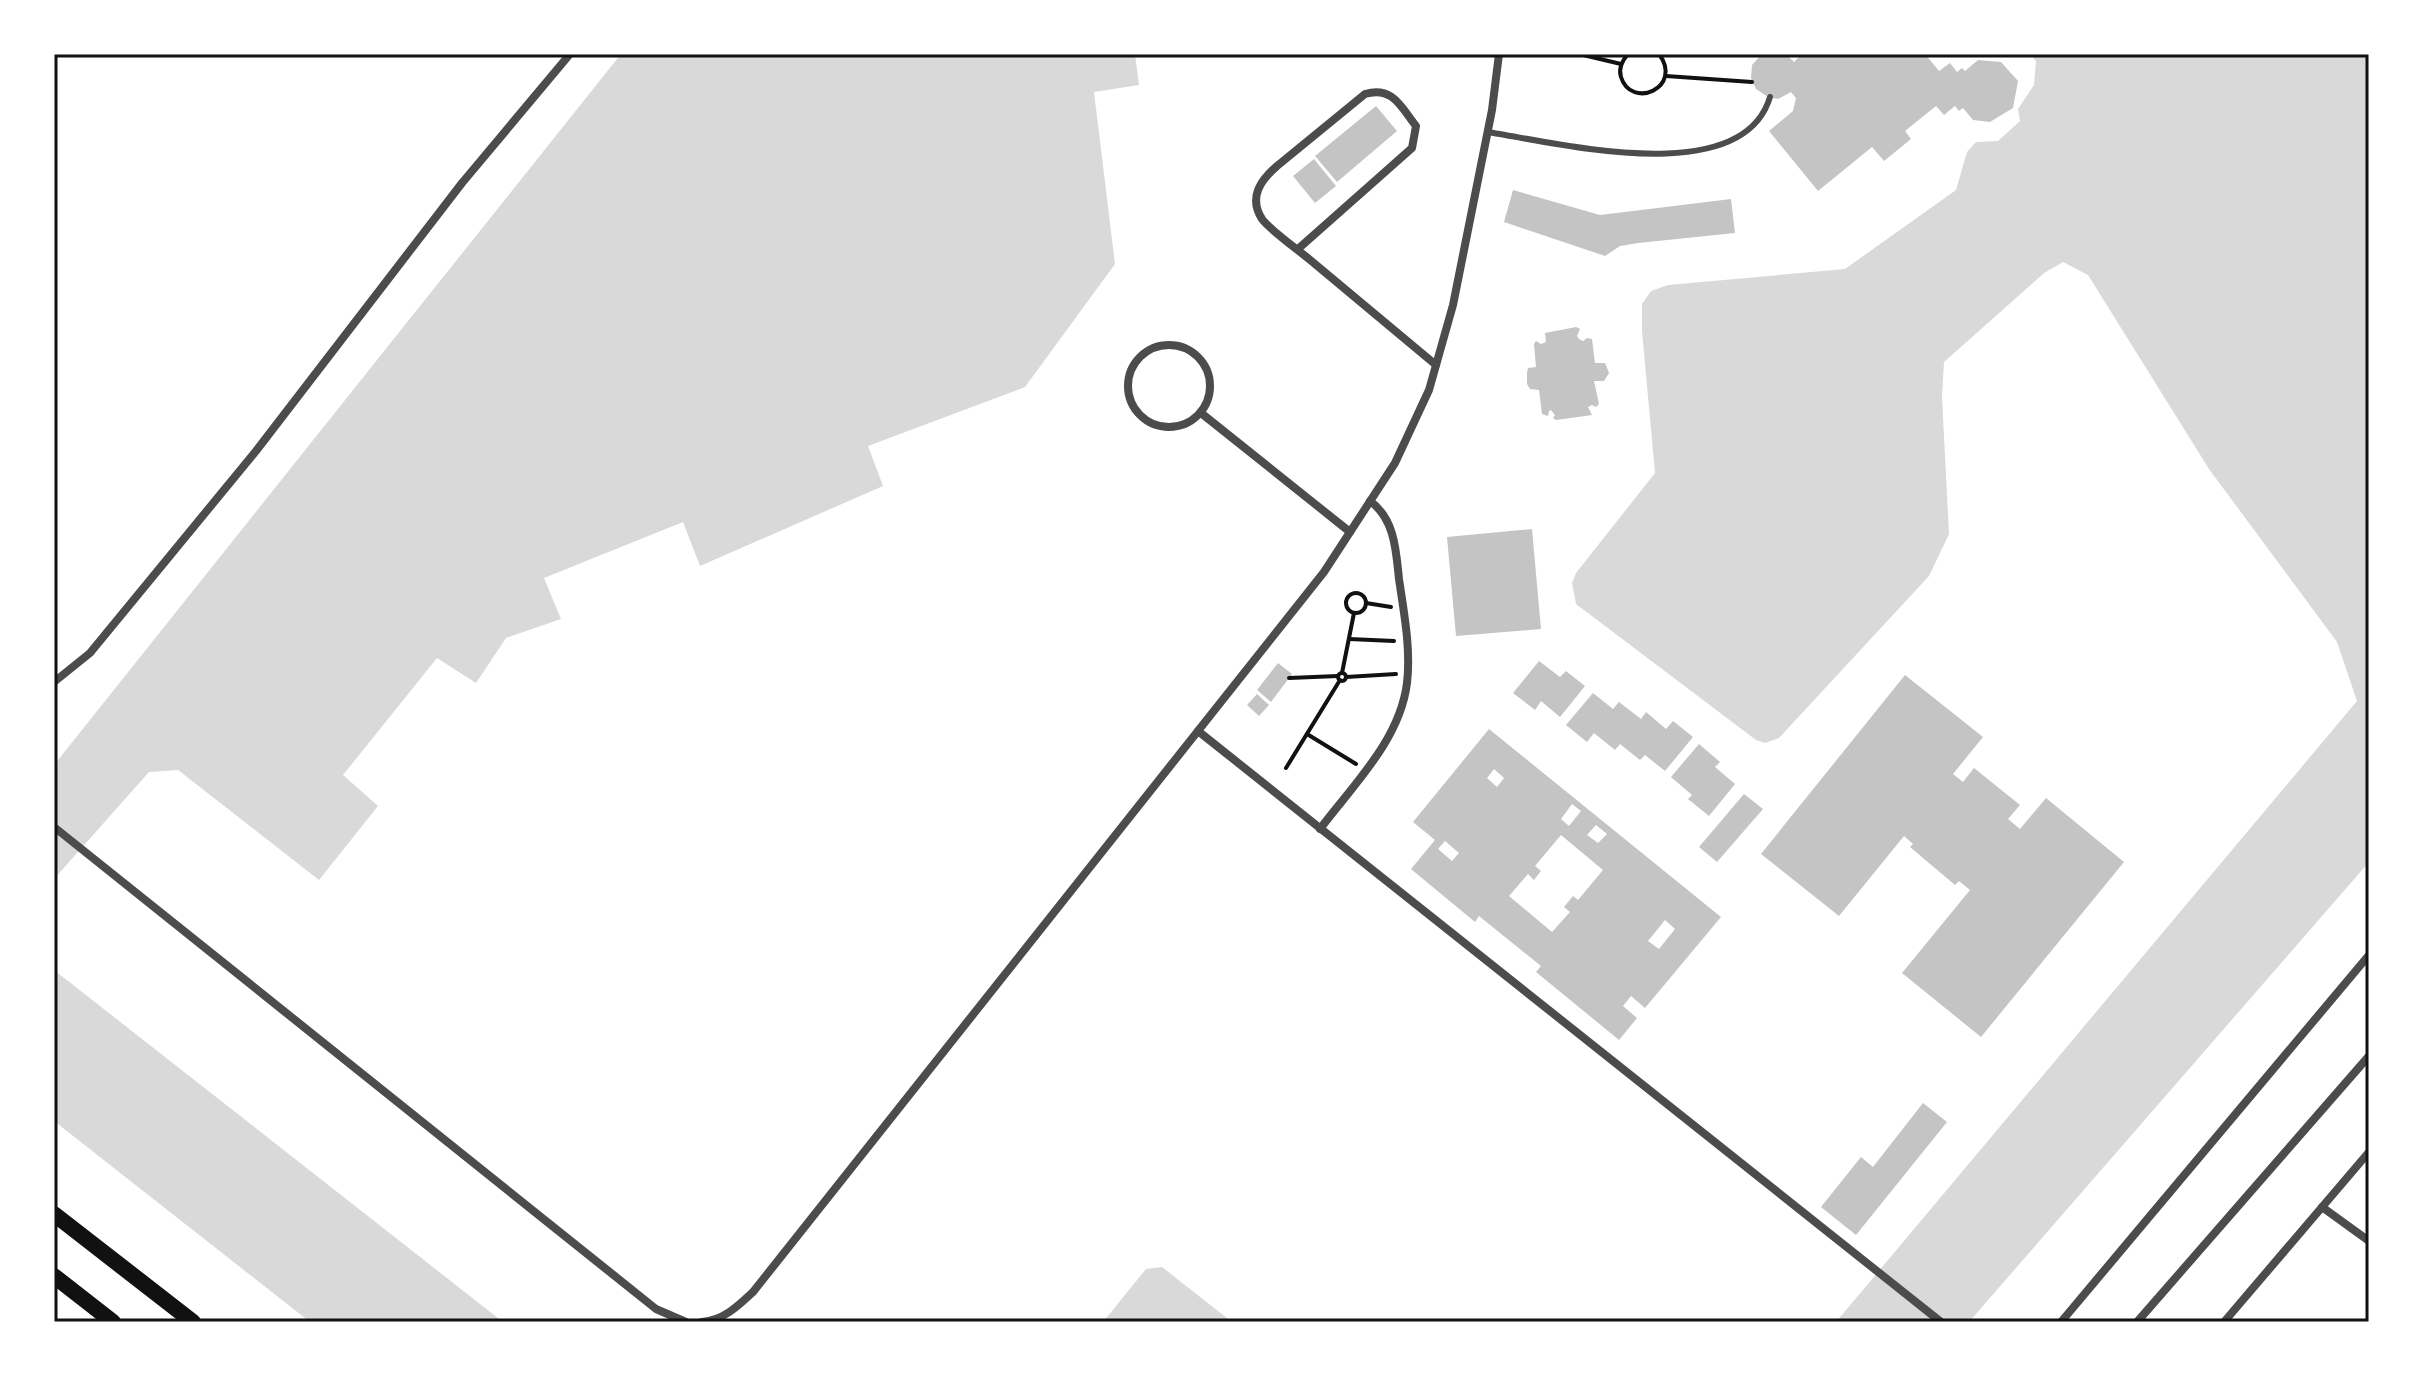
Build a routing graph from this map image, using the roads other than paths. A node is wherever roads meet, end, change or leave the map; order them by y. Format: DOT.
graph roads {
  1 [pos="570,54"];
  2 [pos="1499,54"];
  3 [pos="1770,97"];
  4 [pos="1487,132"];
  5 [pos="1298,249"];
  6 [pos="1436,365"];
  7 [pos="1201,413"];
  8 [pos="1370,501"];
  9 [pos="1350,532"];
  10 [pos="54,682"];
  11 [pos="1198,731"];
  12 [pos="54,827"];
  13 [pos="1320,829"];
  14 [pos="2369,955"];
  15 [pos="2369,1056"];
  16 [pos="2369,1152"];
  17 [pos="2322,1207"];
  18 [pos="54,1214"];
  19 [pos="2369,1241"];
  20 [pos="54,1276"];
  21 [pos="113,1322"];
  22 [pos="193,1322"];
  23 [pos="686,1322"];
  24 [pos="702,1322"];
  25 [pos="1941,1322"];
  26 [pos="2061,1322"];
  27 [pos="2137,1322"];
  28 [pos="2224,1322"];
  1 -- 10 [label="street"];
  2 -- 4 [label="street"];
  3 -- 4 [label="lane"];
  4 -- 6 [label="street"];
  5 -- 5 [label="street"];
  5 -- 6 [label="street"];
  6 -- 8 [label="street"];
  7 -- 7 [label="street"];
  7 -- 9 [label="street"];
  8 -- 9 [label="street"];
  8 -- 13 [label="street"];
  9 -- 11 [label="street"];
  11 -- 13 [label="street"];
  11 -- 24 [label="street"];
  12 -- 23 [label="street"];
  13 -- 25 [label="street"];
  14 -- 26 [label="street"];
  15 -- 27 [label="street"];
  16 -- 17 [label="street"];
  17 -- 19 [label="street"];
  17 -- 28 [label="street"];
  18 -- 22 [label="main road"];
  20 -- 21 [label="main road"];
}
